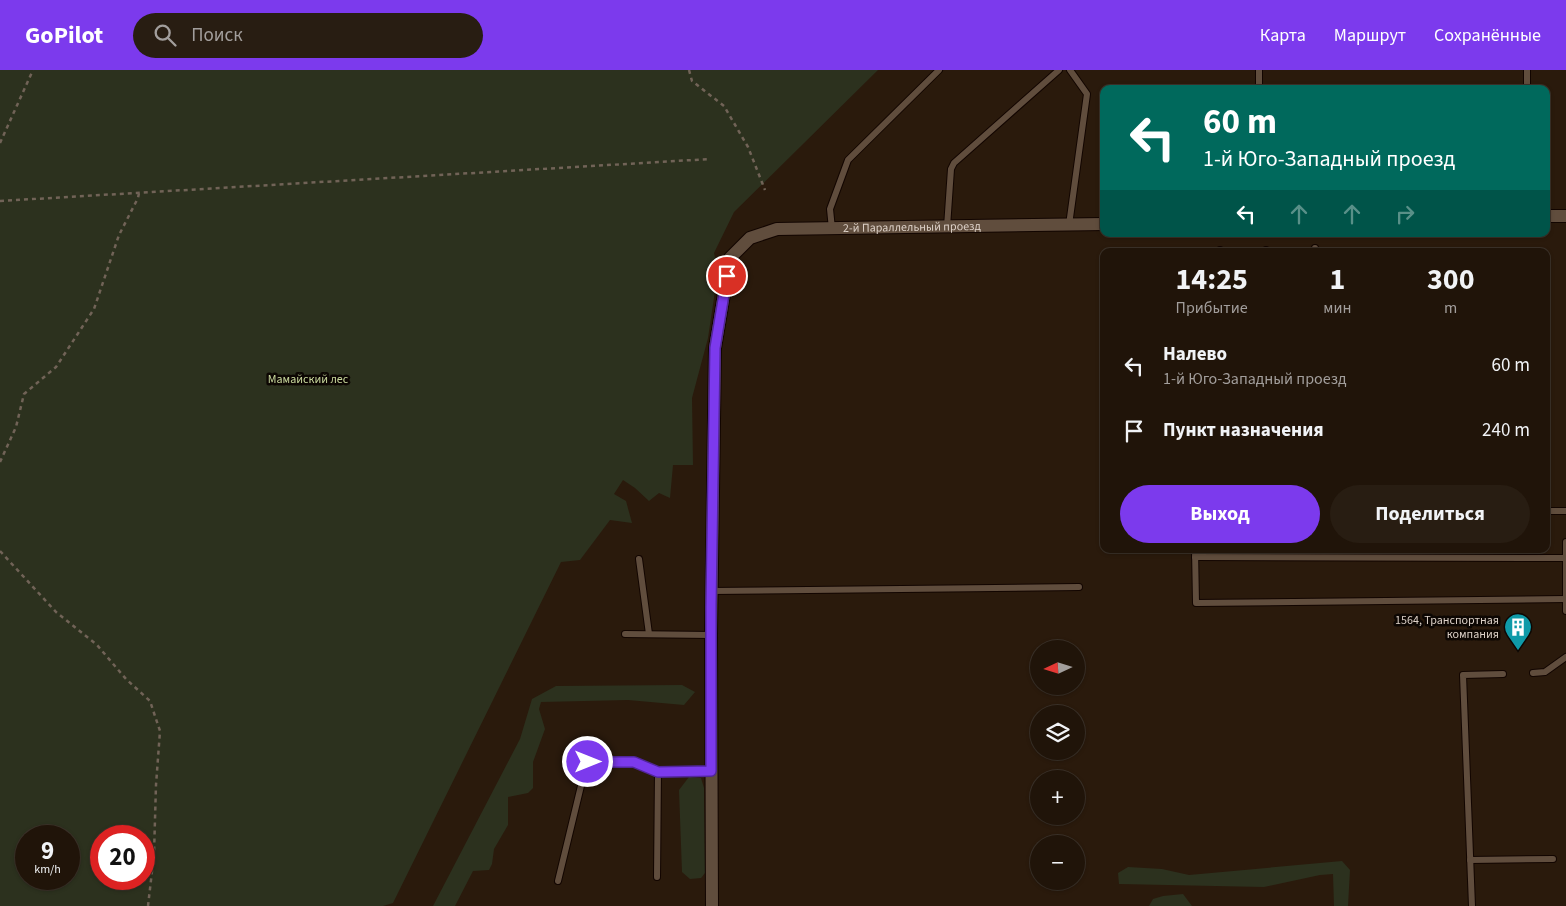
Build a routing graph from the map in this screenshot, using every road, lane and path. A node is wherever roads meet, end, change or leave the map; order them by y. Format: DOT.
graph roads {
  1 [pos="33,70"];
  2 [pos="689,70"];
  3 [pos="939,70"];
  4 [pos="1058,70"];
  5 [pos="1070,70"];
  6 [pos="1259,70"];
  7 [pos="1527,70"];
  8 [pos="1259,85"];
  9 [pos="1527,85"];
  10 [pos="0,143"];
  11 [pos="710,159"];
  12 [pos="765,190"];
  13 [pos="140,192"];
  14 [pos="0,200"];
  15 [pos="1550,216"];
  16 [pos="1566,216"];
  17 [pos="1100,224"];
  18 [pos="1069,225"];
  19 [pos="948,227"];
  20 [pos="832,229"];
  21 [pos="0,462"];
  22 [pos="1550,512"];
  23 [pos="1566,512"];
  24 [pos="1566,542"];
  25 [pos="0,552"];
  26 [pos="1195,553"];
  27 [pos="1195,557"];
  28 [pos="1566,558"];
  29 [pos="639,559"];
  30 [pos="1079,587"];
  31 [pos="712,591"];
  32 [pos="1566,599"];
  33 [pos="1566,611"];
  34 [pos="625,634"];
  35 [pos="649,634"];
  36 [pos="711,635"];
  37 [pos="1566,657"];
  38 [pos="1533,673"];
  39 [pos="1503,674"];
  40 [pos="711,771"];
  41 [pos="658,772"];
  42 [pos="1553,858"];
  43 [pos="1470,860"];
  44 [pos="657,876"];
  45 [pos="558,881"];
  46 [pos="148,906"];
  47 [pos="712,906"];
  48 [pos="1472,906"];
  1 -- 10 [label="path"];
  2 -- 12 [label="path"];
  3 -- 20 [label="lane"];
  4 -- 19 [label="lane"];
  5 -- 18 [label="lane"];
  6 -- 8 [label="lane"];
  7 -- 9 [label="lane"];
  11 -- 13 [label="path"];
  13 -- 14 [label="path"];
  13 -- 21 [label="path"];
  15 -- 16 [label="street"];
  17 -- 18 [label="street, 2-й Параллельный проезд"];
  18 -- 19 [label="street, 2-й Параллельный проезд"];
  19 -- 20 [label="street, 2-й Параллельный проезд"];
  20 -- 31 [label="street, 2-й Параллельный проезд"];
  22 -- 23 [label="lane"];
  24 -- 28 [label="lane"];
  25 -- 46 [label="path"];
  26 -- 27 [label="lane"];
  27 -- 28 [label="lane"];
  27 -- 32 [label="lane"];
  28 -- 32 [label="lane"];
  29 -- 35 [label="lane"];
  30 -- 31 [label="lane"];
  31 -- 36 [label="street"];
  32 -- 33 [label="lane"];
  34 -- 35 [label="lane"];
  35 -- 36 [label="lane"];
  36 -- 40 [label="street"];
  37 -- 38 [label="lane"];
  39 -- 43 [label="lane"];
  40 -- 41 [label="lane"];
  40 -- 47 [label="street"];
  41 -- 44 [label="lane"];
  41 -- 45 [label="lane"];
  42 -- 43 [label="lane"];
  43 -- 48 [label="lane"];
}
